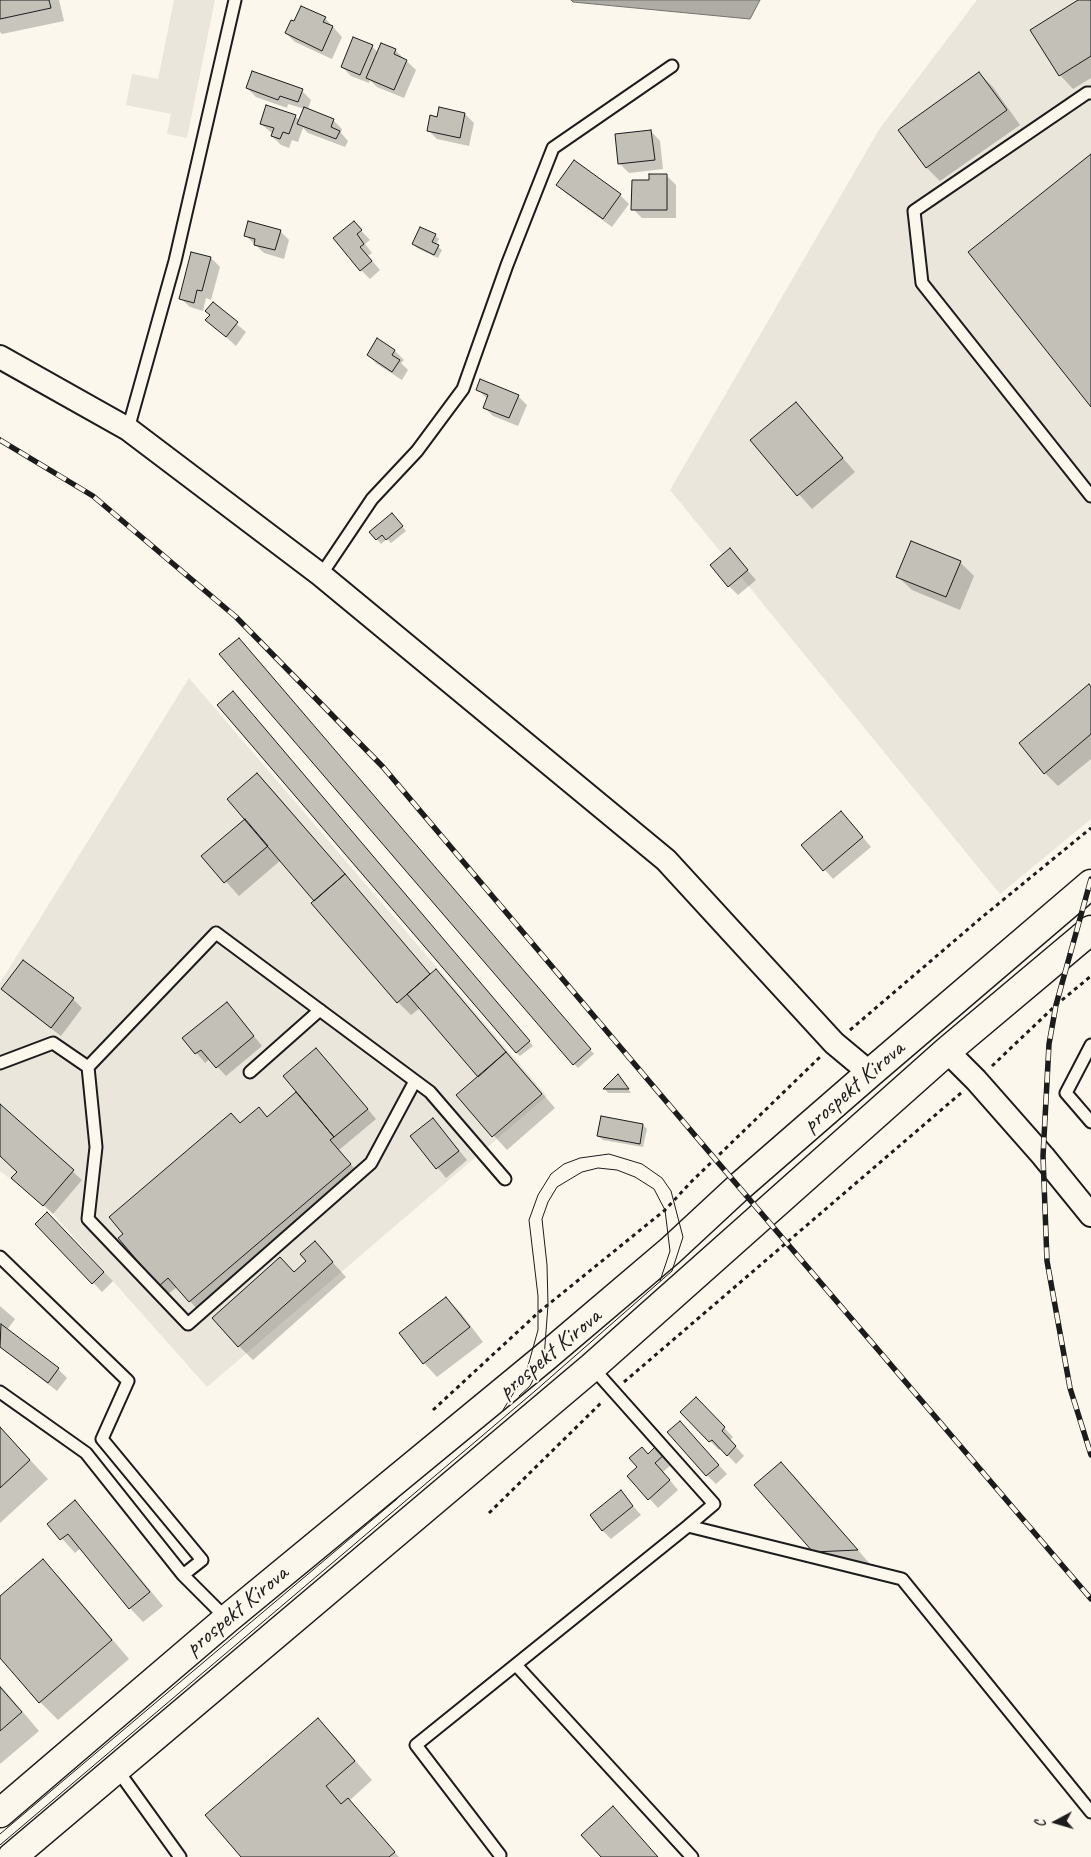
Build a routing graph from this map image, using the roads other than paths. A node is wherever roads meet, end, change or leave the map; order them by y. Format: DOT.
graph roads {
  1 [pos="235,0"];
  2 [pos="672,66"];
  3 [pos="1091,93"];
  4 [pos="0,357"];
  5 [pos="128,429"];
  6 [pos="1091,496"];
  7 [pos="321,575"];
  8 [pos="1091,884"];
  9 [pos="1091,930"];
  10 [pos="320,1010"];
  11 [pos="1091,1044"];
  12 [pos="947,1051"];
  13 [pos="0,1063"];
  14 [pos="88,1067"];
  15 [pos="250,1072"];
  16 [pos="870,1072"];
  17 [pos="416,1082"];
  18 [pos="1091,1122"];
  19 [pos="505,1179"];
  20 [pos="1091,1215"];
  21 [pos="0,1257"];
  22 [pos="592,1367"];
  23 [pos="0,1392"];
  24 [pos="688,1526"];
  25 [pos="183,1575"];
  26 [pos="227,1619"];
  27 [pos="516,1664"];
  28 [pos="116,1768"];
  29 [pos="1091,1812"];
  30 [pos="0,1813"];
  31 [pos="500,1855"];
  32 [pos="12,1857"];
  33 [pos="180,1857"];
  34 [pos="692,1857"];
  1 -- 5 [label="lane"];
  2 -- 7 [label="lane"];
  3 -- 6 [label="lane"];
  4 -- 5 [label="street"];
  5 -- 7 [label="street"];
  7 -- 16 [label="street"];
  8 -- 16 [label="main road, prospekt Kirova"];
  9 -- 12 [label="main road, prospekt Kirova"];
  10 -- 14 [label="lane"];
  10 -- 15 [label="lane"];
  10 -- 17 [label="lane"];
  11 -- 18 [label="lane"];
  12 -- 20 [label="street"];
  12 -- 22 [label="main road, prospekt Kirova"];
  13 -- 14 [label="lane"];
  14 -- 17 [label="lane"];
  16 -- 26 [label="main road, prospekt Kirova"];
  17 -- 19 [label="lane"];
  21 -- 25 [label="lane"];
  22 -- 24 [label="lane"];
  22 -- 28 [label="main road, prospekt Kirova"];
  23 -- 25 [label="lane"];
  24 -- 27 [label="lane"];
  24 -- 29 [label="lane"];
  25 -- 26 [label="lane"];
  26 -- 30 [label="main road, prospekt Kirova"];
  27 -- 31 [label="lane"];
  27 -- 34 [label="lane"];
  28 -- 32 [label="main road, prospekt Kirova"];
  28 -- 33 [label="lane"];
}
